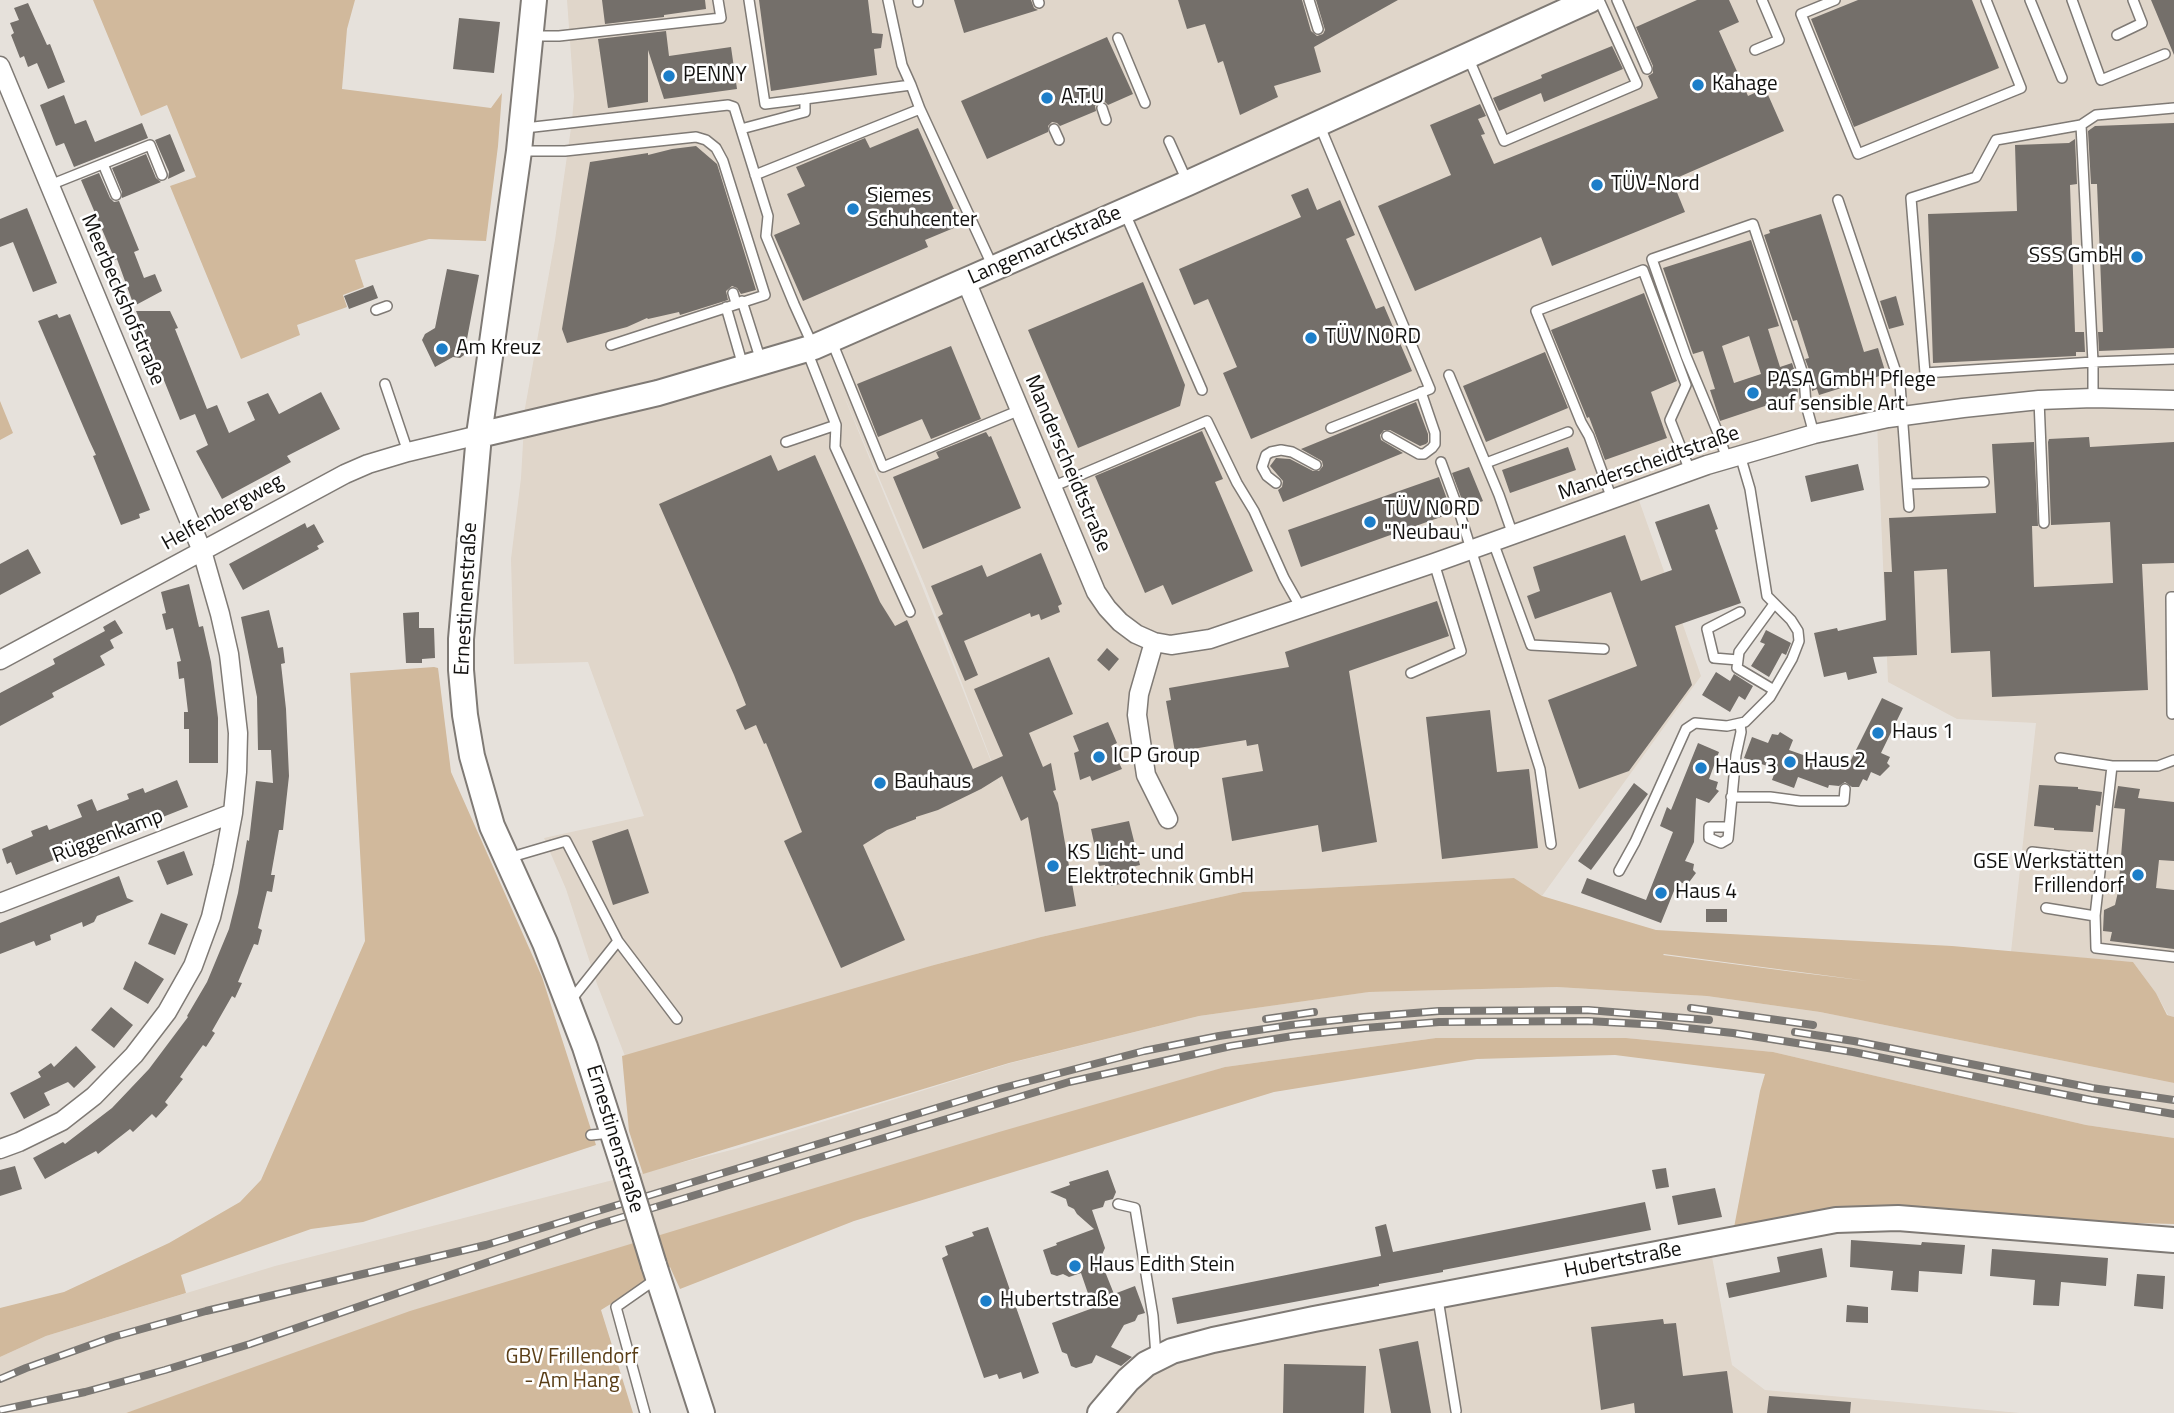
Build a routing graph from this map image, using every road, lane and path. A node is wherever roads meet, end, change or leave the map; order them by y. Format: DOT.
graph roads {
  1 [pos="534,0"];
  2 [pos="718,0"];
  3 [pos="749,0"];
  4 [pos="888,0"];
  5 [pos="1309,0"];
  6 [pos="1590,0"];
  7 [pos="1599,0"];
  8 [pos="1617,0"];
  9 [pos="1762,0"];
  10 [pos="1835,0"];
  11 [pos="1986,0"];
  12 [pos="2030,0"];
  13 [pos="2072,0"];
  14 [pos="2133,0"];
  15 [pos="1318,29"];
  16 [pos="2117,35"];
  17 [pos="532,36"];
  18 [pos="1118,38"];
  19 [pos="1755,50"];
  20 [pos="2165,54"];
  21 [pos="1467,56"];
  22 [pos="0,66"];
  23 [pos="1647,69"];
  24 [pos="2062,78"];
  25 [pos="911,85"];
  26 [pos="805,99"];
  27 [pos="7,100"];
  28 [pos="1145,103"];
  29 [pos="1102,108"];
  30 [pos="2174,108"];
  31 [pos="920,109"];
  32 [pos="1106,120"];
  33 [pos="1318,122"];
  34 [pos="2081,125"];
  35 [pos="741,129"];
  36 [pos="1054,129"];
  37 [pos="520,140"];
  38 [pos="1059,140"];
  39 [pos="1170,141"];
  40 [pos="103,164"];
  41 [pos="162,175"];
  42 [pos="755,175"];
  43 [pos="1188,183"];
  44 [pos="50,185"];
  45 [pos="116,195"];
  46 [pos="1838,200"];
  47 [pos="1124,211"];
  48 [pos="993,269"];
  49 [pos="966,281"];
  50 [pos="733,293"];
  51 [pos="718,298"];
  52 [pos="731,305"];
  53 [pos="387,306"];
  54 [pos="376,310"];
  55 [pos="611,345"];
  56 [pos="817,346"];
  57 [pos="2174,359"];
  58 [pos="2094,362"];
  59 [pos="753,365"];
  60 [pos="1449,376"];
  61 [pos="385,384"];
  62 [pos="1202,390"];
  63 [pos="1421,392"];
  64 [pos="2094,398"];
  65 [pos="2039,400"];
  66 [pos="2174,400"];
  67 [pos="1020,410"];
  68 [pos="1904,416"];
  69 [pos="836,425"];
  70 [pos="1331,428"];
  71 [pos="1569,432"];
  72 [pos="1814,434"];
  73 [pos="479,435"];
  74 [pos="1387,436"];
  75 [pos="786,442"];
  76 [pos="408,452"];
  77 [pos="1734,457"];
  78 [pos="1440,462"];
  79 [pos="1486,463"];
  80 [pos="1317,465"];
  81 [pos="1690,471"];
  82 [pos="1984,482"];
  83 [pos="1276,483"];
  84 [pos="1908,484"];
  85 [pos="1052,487"];
  86 [pos="1612,499"];
  87 [pos="1909,507"];
  88 [pos="2044,523"];
  89 [pos="1513,535"];
  90 [pos="1493,542"];
  91 [pos="1471,550"];
  92 [pos="202,551"];
  93 [pos="1434,563"];
  94 [pos="2174,597"];
  95 [pos="1774,604"];
  96 [pos="1301,608"];
  97 [pos="910,612"];
  98 [pos="1741,612"];
  99 [pos="1154,642"];
  100 [pos="1604,649"];
  101 [pos="0,660"];
  102 [pos="1738,660"];
  103 [pos="1411,673"];
  104 [pos="1774,690"];
  105 [pos="2172,715"];
  106 [pos="1740,724"];
  107 [pos="2060,758"];
  108 [pos="2174,760"];
  109 [pos="2112,766"];
  110 [pos="1845,789"];
  111 [pos="1731,797"];
  112 [pos="233,813"];
  113 [pos="1168,819"];
  114 [pos="1729,827"];
  115 [pos="1551,844"];
  116 [pos="2032,852"];
  117 [pos="506,859"];
  118 [pos="2101,860"];
  119 [pos="1619,871"];
  120 [pos="0,903"];
  121 [pos="2046,908"];
  122 [pos="2095,913"];
  123 [pos="618,941"];
  124 [pos="2174,957"];
  125 [pos="568,1004"];
  126 [pos="677,1019"];
  127 [pos="0,1149"];
  128 [pos="1118,1204"];
  129 [pos="2174,1240"];
  130 [pos="655,1272"];
  131 [pos="1437,1297"];
  132 [pos="1157,1358"];
  133 [pos="1456,1411"];
  134 [pos="645,1413"];
  135 [pos="702,1413"];
  136 [pos="1100,1413"];
  1 -- 17 [label="street, Ernestinenstraße"];
  2 -- 17 [label="lane"];
  3 -- 26 [label="lane"];
  4 -- 25 [label="lane"];
  5 -- 15 [label="lane"];
  6 -- 21 [label="street, Langemarckstraße"];
  7 -- 21 [label="lane"];
  8 -- 23 [label="lane"];
  9 -- 19 [label="lane"];
  10 -- 11 [label="lane"];
  12 -- 24 [label="lane"];
  13 -- 20 [label="lane"];
  14 -- 16 [label="lane"];
  17 -- 37 [label="street, Ernestinenstraße"];
  18 -- 28 [label="lane"];
  21 -- 33 [label="street, Langemarckstraße"];
  22 -- 27 [label="street, Meerbeckshofstraße"];
  25 -- 26 [label="lane"];
  25 -- 31 [label="lane"];
  26 -- 35 [label="lane"];
  27 -- 44 [label="street, Meerbeckshofstraße"];
  29 -- 32 [label="lane"];
  30 -- 34 [label="lane"];
  31 -- 42 [label="lane"];
  31 -- 48 [label="lane"];
  33 -- 43 [label="street, Langemarckstraße"];
  33 -- 63 [label="lane"];
  34 -- 58 [label="lane"];
  34 -- 58 [label="lane"];
  35 -- 37 [label="lane"];
  35 -- 42 [label="lane"];
  36 -- 38 [label="lane"];
  37 -- 52 [label="lane"];
  37 -- 73 [label="street, Ernestinenstraße"];
  39 -- 43 [label="lane"];
  40 -- 41 [label="lane"];
  40 -- 44 [label="lane"];
  40 -- 45 [label="lane"];
  42 -- 56 [label="lane"];
  43 -- 47 [label="street, Langemarckstraße"];
  44 -- 92 [label="street, Meerbeckshofstraße"];
  46 -- 68 [label="lane"];
  47 -- 48 [label="street, Langemarckstraße"];
  47 -- 62 [label="lane"];
  48 -- 49 [label="street, Langemarckstraße"];
  49 -- 56 [label="street, Langemarckstraße"];
  49 -- 67 [label="street, Manderscheidtstraße"];
  50 -- 52 [label="lane"];
  51 -- 52 [label="lane"];
  52 -- 55 [label="lane"];
  52 -- 59 [label="lane"];
  52 -- 59 [label="lane"];
  53 -- 54 [label="lane"];
  56 -- 59 [label="street, Langemarckstraße"];
  56 -- 67 [label="lane"];
  56 -- 69 [label="lane"];
  57 -- 58 [label="lane"];
  58 -- 64 [label="lane"];
  59 -- 73 [label="street, Langemarckstraße"];
  60 -- 79 [label="lane"];
  61 -- 76 [label="lane"];
  63 -- 70 [label="lane"];
  63 -- 74 [label="lane"];
  64 -- 65 [label="street, Manderscheidtstraße"];
  64 -- 66 [label="street, Manderscheidtstraße"];
  65 -- 68 [label="street, Manderscheidtstraße"];
  65 -- 88 [label="lane"];
  67 -- 85 [label="street, Manderscheidtstraße"];
  68 -- 72 [label="street, Manderscheidtstraße"];
  68 -- 84 [label="lane"];
  69 -- 75 [label="lane"];
  69 -- 97 [label="lane"];
  71 -- 79 [label="lane"];
  72 -- 77 [label="street, Manderscheidtstraße"];
  72 -- 77 [label="lane"];
  73 -- 76 [label="street, Helfenbergweg"];
  73 -- 117 [label="street, Ernestinenstraße"];
  76 -- 92 [label="street, Helfenbergweg"];
  77 -- 81 [label="street, Manderscheidtstraße"];
  77 -- 95 [label="lane"];
  78 -- 91 [label="lane"];
  79 -- 89 [label="lane"];
  80 -- 83 [label="lane"];
  81 -- 86 [label="street, Manderscheidtstraße"];
  81 -- 86 [label="lane"];
  82 -- 84 [label="lane"];
  84 -- 87 [label="lane"];
  85 -- 96 [label="lane"];
  85 -- 99 [label="street, Manderscheidtstraße"];
  86 -- 89 [label="street, Manderscheidtstraße"];
  89 -- 90 [label="street, Manderscheidtstraße"];
  90 -- 91 [label="street, Manderscheidtstraße"];
  90 -- 100 [label="lane"];
  91 -- 93 [label="street, Manderscheidtstraße"];
  91 -- 115 [label="lane"];
  92 -- 101 [label="street, Helfenbergweg"];
  92 -- 112 [label="street, Meerbeckshofstraße"];
  93 -- 96 [label="street, Manderscheidtstraße"];
  93 -- 103 [label="lane"];
  94 -- 105 [label="lane"];
  95 -- 102 [label="lane"];
  95 -- 104 [label="lane"];
  96 -- 99 [label="street, Manderscheidtstraße"];
  98 -- 102 [label="lane"];
  99 -- 113 [label="street"];
  102 -- 104 [label="lane"];
  104 -- 106 [label="lane"];
  106 -- 111 [label="lane"];
  106 -- 119 [label="lane"];
  107 -- 109 [label="lane"];
  108 -- 109 [label="lane"];
  109 -- 118 [label="lane"];
  110 -- 111 [label="lane"];
  111 -- 114 [label="lane"];
  112 -- 120 [label="street, Rüggenkamp"];
  112 -- 127 [label="street, Meerbeckshofstraße"];
  116 -- 118 [label="lane"];
  117 -- 123 [label="lane"];
  117 -- 125 [label="street, Ernestinenstraße"];
  118 -- 122 [label="lane"];
  121 -- 122 [label="lane"];
  122 -- 124 [label="lane"];
  123 -- 125 [label="lane"];
  123 -- 126 [label="lane"];
  125 -- 130 [label="street, Ernestinenstraße, bridge"];
  128 -- 132 [label="lane"];
  129 -- 131 [label="street, Hubertstraße"];
  130 -- 134 [label="lane"];
  130 -- 135 [label="street, Ernestinenstraße"];
  131 -- 132 [label="street, Hubertstraße"];
  131 -- 133 [label="lane"];
  132 -- 136 [label="street, Hubertstraße"];
}
